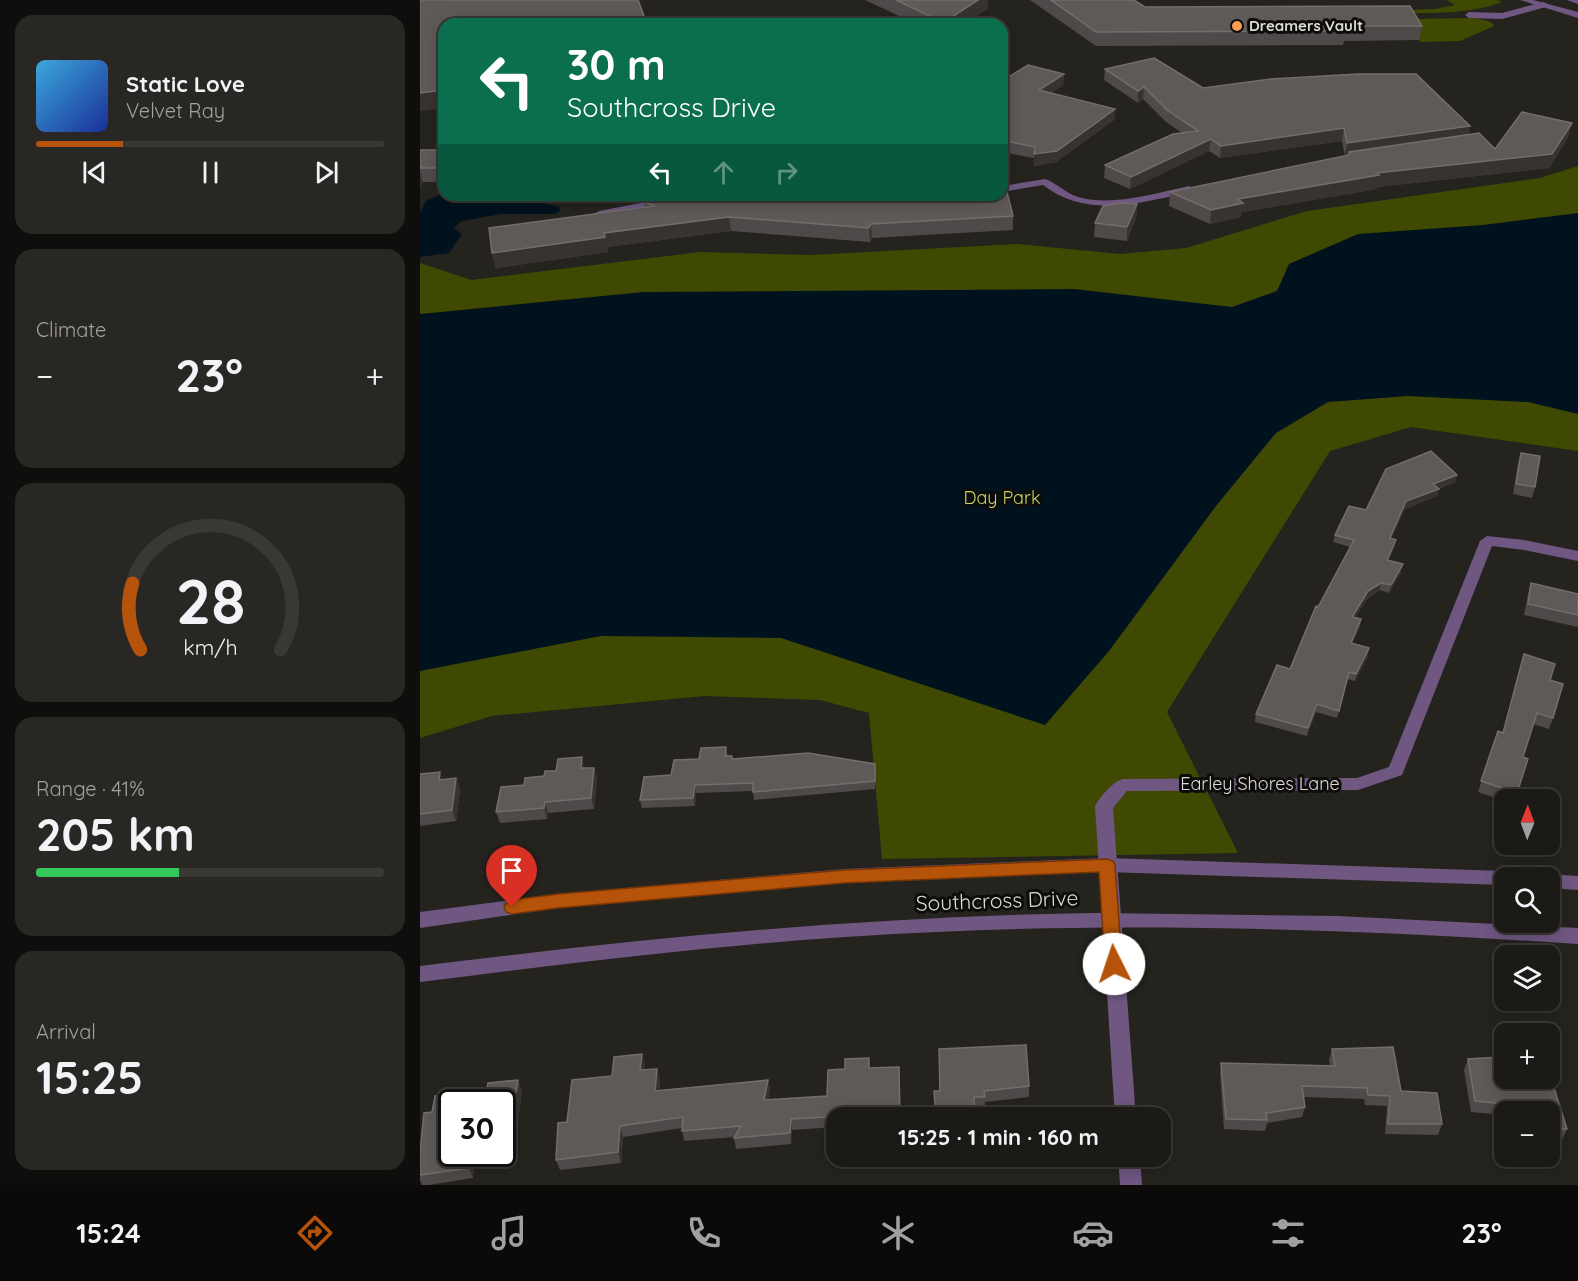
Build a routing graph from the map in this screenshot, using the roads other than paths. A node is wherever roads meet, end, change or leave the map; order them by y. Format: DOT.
graph roads {
  1 [pos="1520,0"];
  2 [pos="1524,0"];
  3 [pos="1571,0"];
  4 [pos="1578,2"];
  5 [pos="1543,5"];
  6 [pos="1578,15"];
  7 [pos="1197,187"];
  8 [pos="1008,188"];
  9 [pos="660,201"];
  10 [pos="588,216"];
  11 [pos="1578,556"];
  12 [pos="1107,865"];
  13 [pos="1494,878"];
  14 [pos="1560,882"];
  15 [pos="1578,883"];
  16 [pos="420,920"];
  17 [pos="1110,920"];
  18 [pos="1578,936"];
  19 [pos="420,974"];
  20 [pos="1125,1107"];
  21 [pos="1130,1167"];
  22 [pos="1131,1185"];
  1 -- 5 [label="street"];
  2 -- 5 [label="street"];
  3 -- 4 [label="street"];
  5 -- 6 [label="street"];
  7 -- 8 [label="street"];
  9 -- 10 [label="street"];
  11 -- 12 [label="street, Earley Shores Lane"];
  12 -- 13 [label="street, Southcross Drive"];
  12 -- 16 [label="street, Southcross Drive"];
  12 -- 17 [label="street, Earley Shores Lane"];
  14 -- 15 [label="street"];
  17 -- 18 [label="street, Southcross Drive"];
  17 -- 19 [label="street, Southcross Drive"];
  17 -- 20 [label="street, Earley Shores Lane"];
  21 -- 22 [label="street"];
}
